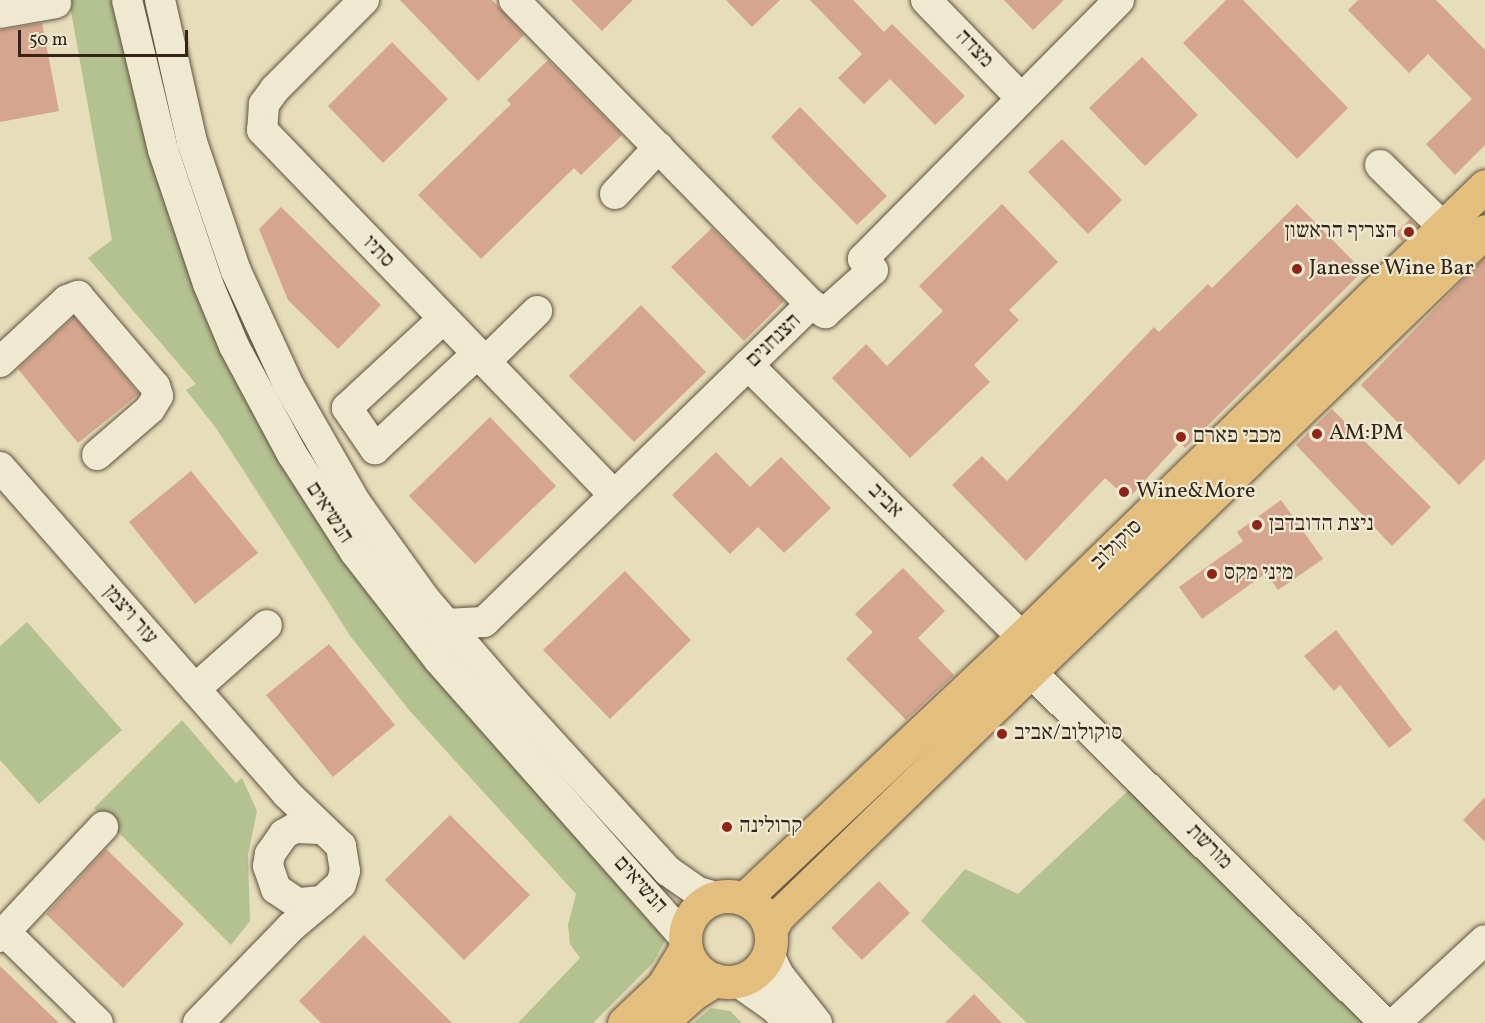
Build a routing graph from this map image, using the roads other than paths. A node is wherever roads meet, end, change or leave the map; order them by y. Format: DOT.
graph roads {
  1 [pos="128,0"];
  2 [pos="160,0"];
  3 [pos="364,0"];
  4 [pos="514,0"];
  5 [pos="926,0"];
  6 [pos="1119,0"];
  7 [pos="56,3"];
  8 [pos="0,13"];
  9 [pos="1022,98"];
  10 [pos="659,147"];
  11 [pos="1380,165"];
  12 [pos="1485,186"];
  13 [pos="615,194"];
  14 [pos="1443,227"];
  15 [pos="1485,231"];
  16 [pos="811,304"];
  17 [pos="537,311"];
  18 [pos="443,319"];
  19 [pos="481,358"];
  20 [pos="0,362"];
  21 [pos="748,365"];
  22 [pos="97,455"];
  23 [pos="0,467"];
  24 [pos="614,495"];
  25 [pos="484,622"];
  26 [pos="445,624"];
  27 [pos="267,625"];
  28 [pos="1023,637"];
  29 [pos="482,666"];
  30 [pos="1032,673"];
  31 [pos="195,689"];
  32 [pos="260,764"];
  33 [pos="104,827"];
  34 [pos="321,829"];
  35 [pos="280,839"];
  36 [pos="276,889"];
  37 [pos="730,898"];
  38 [pos="322,901"];
  39 [pos="3,935"];
  40 [pos="1485,940"];
  41 [pos="770,941"];
  42 [pos="686,943"];
  43 [pos="262,955"];
  44 [pos="727,981"];
  45 [pos="98,1023"];
  46 [pos="198,1023"];
  47 [pos="624,1023"];
  48 [pos="660,1023"];
  49 [pos="788,1023"];
  50 [pos="817,1023"];
  51 [pos="1384,1023"];
  52 [pos="1395,1023"];
  1 -- 42 [label="street, הנשיאים"];
  2 -- 26 [label="street, הנשיאים"];
  3 -- 18 [label="street, סתיו"];
  4 -- 10 [label="street"];
  5 -- 9 [label="street, מצדה"];
  6 -- 9 [label="street, הצנחנים"];
  7 -- 8 [label="street"];
  9 -- 16 [label="street, הצנחנים"];
  10 -- 13 [label="street"];
  10 -- 16 [label="street"];
  11 -- 14 [label="street"];
  12 -- 14 [label="main road, סוקולוב"];
  14 -- 28 [label="main road, סוקולוב"];
  15 -- 30 [label="main road, סוקולוב"];
  16 -- 21 [label="street, הצנחנים"];
  17 -- 19 [label="street"];
  18 -- 19 [label="street, סתיו"];
  18 -- 19 [label="street"];
  19 -- 24 [label="street, סתיו"];
  20 -- 22 [label="street"];
  21 -- 24 [label="street, הצנחנים"];
  21 -- 28 [label="street, אביב"];
  23 -- 31 [label="street, עזר ויצמן"];
  24 -- 25 [label="street, הצנחנים"];
  25 -- 26 [label="street"];
  25 -- 29 [label="street"];
  26 -- 29 [label="street, הנשיאים"];
  27 -- 31 [label="street"];
  28 -- 37 [label="main road, סוקולוב"];
  29 -- 37 [label="street, הנשיאים"];
  30 -- 41 [label="main road, סוקולוב"];
  30 -- 51 [label="street, מורשת"];
  31 -- 32 [label="street, עזר ויצמן"];
  32 -- 34 [label="street, עזר ויצמן"];
  32 -- 35 [label="street, עזר ויצמן"];
  33 -- 39 [label="street"];
  34 -- 35 [label="street"];
  34 -- 38 [label="street"];
  35 -- 36 [label="street"];
  36 -- 38 [label="street"];
  36 -- 43 [label="street"];
  37 -- 41 [label="main road"];
  37 -- 42 [label="main road"];
  38 -- 43 [label="street"];
  39 -- 45 [label="street"];
  40 -- 52 [label="street"];
  41 -- 44 [label="main road"];
  41 -- 50 [label="street"];
  42 -- 44 [label="main road"];
  42 -- 47 [label="main road"];
  43 -- 46 [label="street"];
  44 -- 48 [label="main road"];
  44 -- 49 [label="street"];
}
